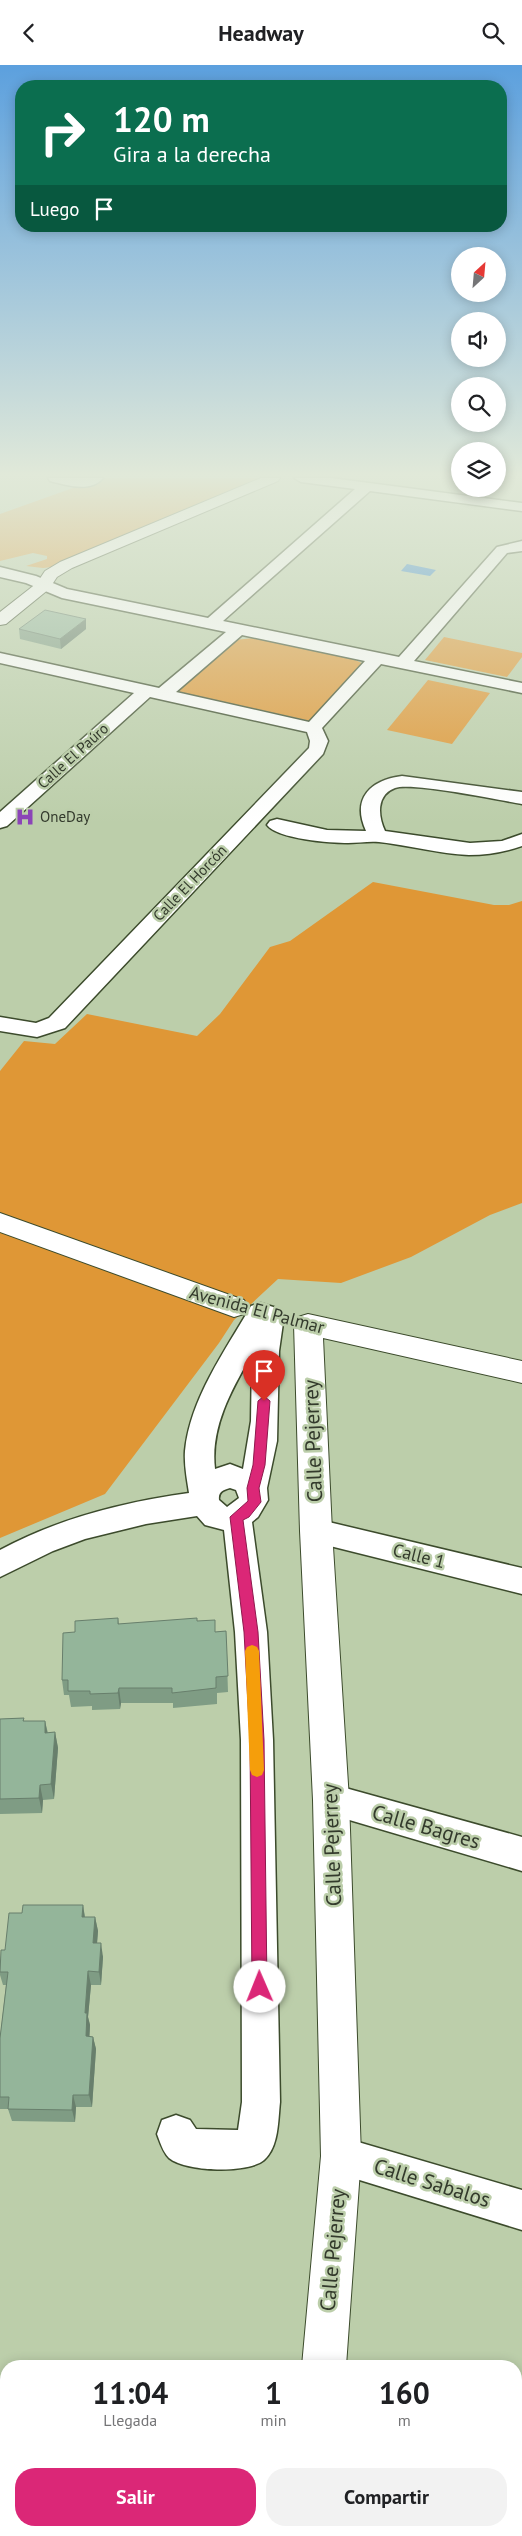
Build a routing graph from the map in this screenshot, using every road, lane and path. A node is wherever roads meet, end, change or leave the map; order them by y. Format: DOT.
graph roads {
  1 [pos="35,593"];
  2 [pos="64,593"];
  3 [pos="246,593"];
  4 [pos="464,593"];
  5 [pos="0,620"];
  6 [pos="211,624"];
  7 [pos="238,630"];
  8 [pos="0,657"];
  9 [pos="376,659"];
  10 [pos="402,664"];
  11 [pos="522,688"];
  12 [pos="155,693"];
  13 [pos="313,728"];
  14 [pos="522,798"];
  15 [pos="0,822"];
  16 [pos="278,825"];
  17 [pos="378,836"];
  18 [pos="522,840"];
  19 [pos="0,1024"];
  20 [pos="0,1222"];
  21 [pos="255,1312"];
  22 [pos="308,1324"];
  23 [pos="522,1373"];
  24 [pos="204,1499"];
  25 [pos="245,1503"];
  26 [pos="316,1531"];
  27 [pos="0,1563"];
  28 [pos="522,1581"];
  29 [pos="331,1800"];
  30 [pos="522,1854"];
  31 [pos="176,2134"];
  32 [pos="341,2156"];
  33 [pos="522,2210"];
  34 [pos="324,2360"];
  1 -- 5 [label="street"];
  2 -- 6 [label="street"];
  3 -- 6 [label="street"];
  4 -- 10 [label="street"];
  6 -- 7 [label="street"];
  7 -- 9 [label="street"];
  7 -- 12 [label="street, Calle El Paúro"];
  8 -- 12 [label="street"];
  9 -- 10 [label="street"];
  9 -- 13 [label="street"];
  10 -- 11 [label="street"];
  12 -- 13 [label="street"];
  12 -- 15 [label="street, Calle El Paúro"];
  13 -- 19 [label="street, Calle El Horcón"];
  14 -- 17 [label="street"];
  16 -- 17 [label="street"];
  17 -- 18 [label="street"];
  20 -- 21 [label="street, Avenida El Palmar"];
  21 -- 22 [label="street, Avenida El Palmar"];
  21 -- 24 [label="street"];
  21 -- 25 [label="street"];
  22 -- 23 [label="street, Avenida El Palmar"];
  22 -- 26 [label="street, Calle Pejerrey"];
  24 -- 25 [label="street"];
  24 -- 25 [label="street"];
  24 -- 27 [label="street"];
  25 -- 31 [label="street"];
  26 -- 28 [label="street, Calle 1"];
  26 -- 29 [label="street, Calle Pejerrey"];
  29 -- 30 [label="street, Calle Bagres"];
  29 -- 32 [label="street, Calle Pejerrey"];
  32 -- 33 [label="street, Calle Sabalos"];
  32 -- 34 [label="street, Calle Pejerrey"];
}
